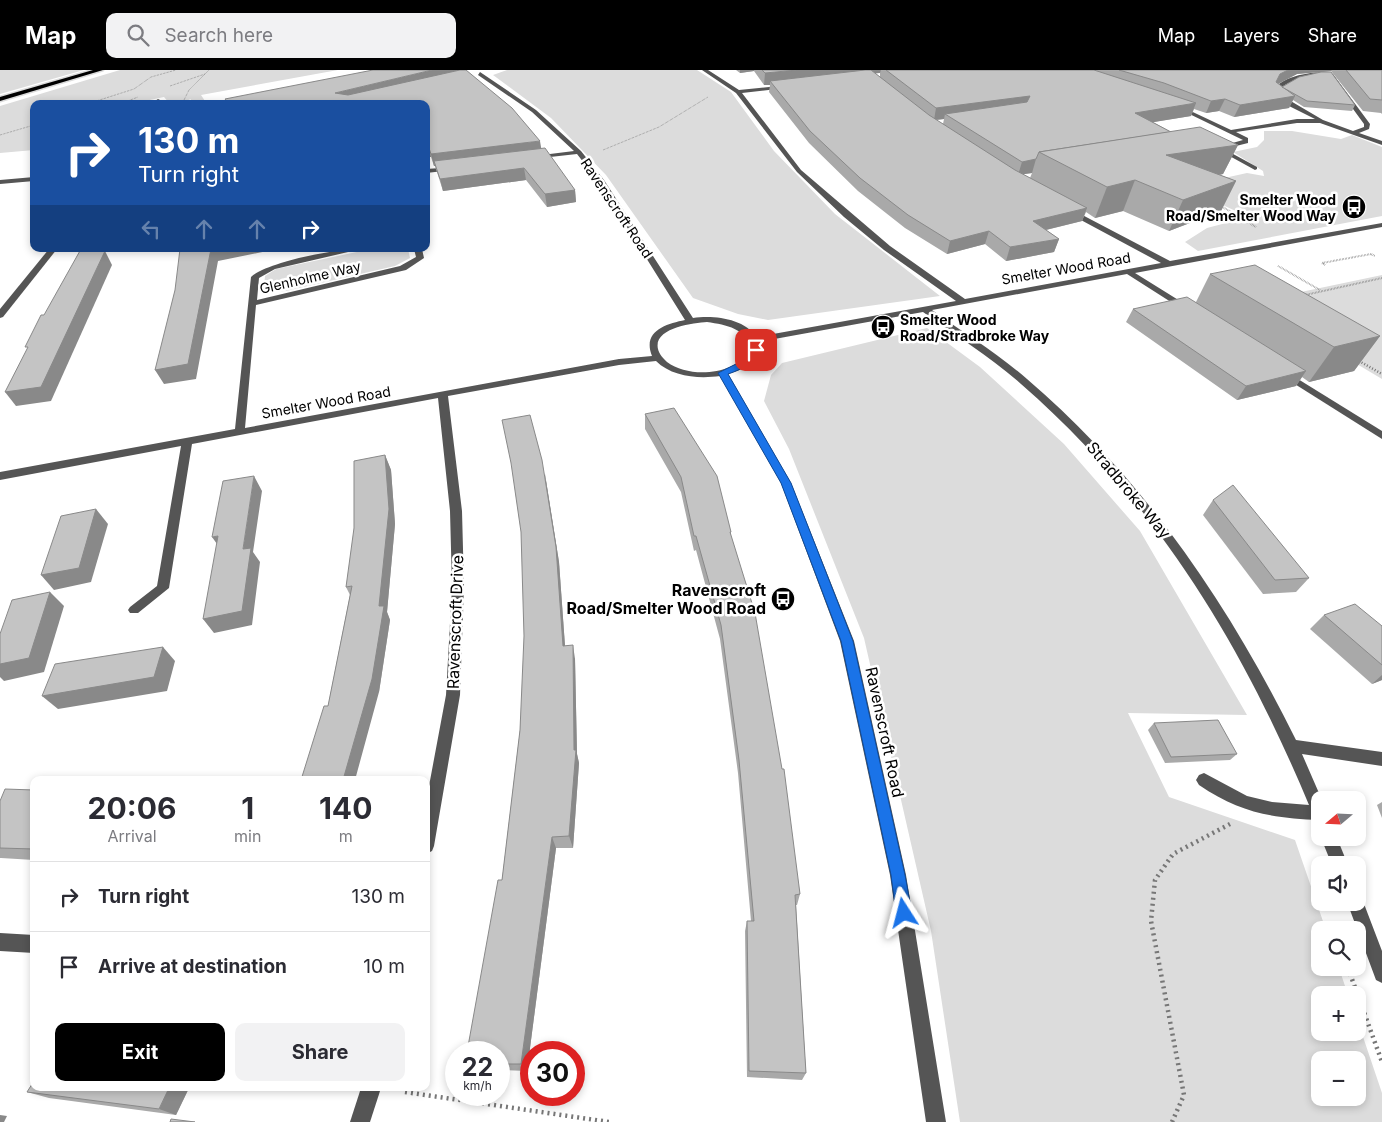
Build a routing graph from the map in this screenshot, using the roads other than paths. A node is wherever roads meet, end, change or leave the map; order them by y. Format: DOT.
graph roads {
  1 [pos="100,70"];
  2 [pos="704,70"];
  3 [pos="1326,71"];
  4 [pos="484,72"];
  5 [pos="471,76"];
  6 [pos="797,85"];
  7 [pos="738,92"];
  8 [pos="0,99"];
  9 [pos="1281,100"];
  10 [pos="1170,104"];
  11 [pos="1305,106"];
  12 [pos="1321,121"];
  13 [pos="1233,131"];
  14 [pos="1353,131"];
  15 [pos="1333,133"];
  16 [pos="1382,143"];
  17 [pos="1218,148"];
  18 [pos="1209,149"];
  19 [pos="579,152"];
  20 [pos="529,158"];
  21 [pos="465,166"];
  22 [pos="1255,168"];
  23 [pos="430,170"];
  24 [pos="30,179"];
  25 [pos="0,182"];
  26 [pos="1062,206"];
  27 [pos="1382,225"];
  28 [pos="51,252"];
  29 [pos="343,252"];
  30 [pos="419,252"];
  31 [pos="1169,264"];
  32 [pos="1127,271"];
  33 [pos="962,301"];
  34 [pos="252,304"];
  35 [pos="924,308"];
  36 [pos="1192,313"];
  37 [pos="0,315"];
  38 [pos="690,320"];
  39 [pos="755,340"];
  40 [pos="658,358"];
  41 [pos="1274,366"];
  42 [pos="723,373"];
  43 [pos="443,396"];
  44 [pos="240,431"];
  45 [pos="1382,436"];
  46 [pos="187,441"];
  47 [pos="0,476"];
  48 [pos="134,610"];
  49 [pos="1293,746"];
  50 [pos="1382,759"];
  51 [pos="1204,780"];
  52 [pos="1311,791"];
  53 [pos="1311,812"];
  54 [pos="430,824"];
  55 [pos="1358,911"];
  56 [pos="0,942"];
  57 [pos="30,944"];
  58 [pos="1382,974"];
  59 [pos="370,1091"];
  60 [pos="360,1122"];
  61 [pos="936,1122"];
  1 -- 8 [label="highway"];
  2 -- 7 [label="street"];
  3 -- 9 [label="street"];
  3 -- 14 [label="street"];
  4 -- 5 [label="street"];
  4 -- 19 [label="street, Ravenscroft Road"];
  6 -- 7 [label="street"];
  7 -- 33 [label="street"];
  9 -- 11 [label="street"];
  9 -- 12 [label="street"];
  10 -- 13 [label="street"];
  12 -- 13 [label="street"];
  12 -- 14 [label="street"];
  13 -- 17 [label="street"];
  14 -- 15 [label="street"];
  14 -- 16 [label="street"];
  17 -- 18 [label="street"];
  17 -- 22 [label="street"];
  19 -- 20 [label="street"];
  19 -- 38 [label="street, Ravenscroft Road"];
  21 -- 23 [label="street"];
  24 -- 25 [label="street"];
  26 -- 31 [label="street"];
  27 -- 31 [label="street, Smelter Wood Road"];
  28 -- 37 [label="street"];
  29 -- 34 [label="street, Glenholme Way"];
  30 -- 34 [label="street, Glenholme Way"];
  31 -- 32 [label="street, Smelter Wood Road"];
  32 -- 33 [label="street, Smelter Wood Road"];
  32 -- 36 [label="street"];
  33 -- 35 [label="street, Smelter Wood Road"];
  34 -- 44 [label="street, Glenholme Way"];
  35 -- 39 [label="street, Smelter Wood Road"];
  35 -- 49 [label="street, Stradbroke Way"];
  38 -- 39 [label="street"];
  38 -- 40 [label="street"];
  39 -- 42 [label="street"];
  40 -- 42 [label="street"];
  40 -- 43 [label="street, Smelter Wood Road"];
  41 -- 45 [label="street"];
  42 -- 61 [label="street, Ravenscroft Road"];
  43 -- 44 [label="street, Smelter Wood Road"];
  43 -- 54 [label="street, Ravenscroft Drive"];
  44 -- 46 [label="street, Smelter Wood Road"];
  46 -- 47 [label="street, Smelter Wood Road"];
  46 -- 48 [label="street"];
  49 -- 50 [label="street"];
  49 -- 52 [label="street, Stradbroke Way"];
  51 -- 53 [label="street"];
  55 -- 58 [label="street"];
  56 -- 57 [label="street"];
  59 -- 60 [label="street"];
}
